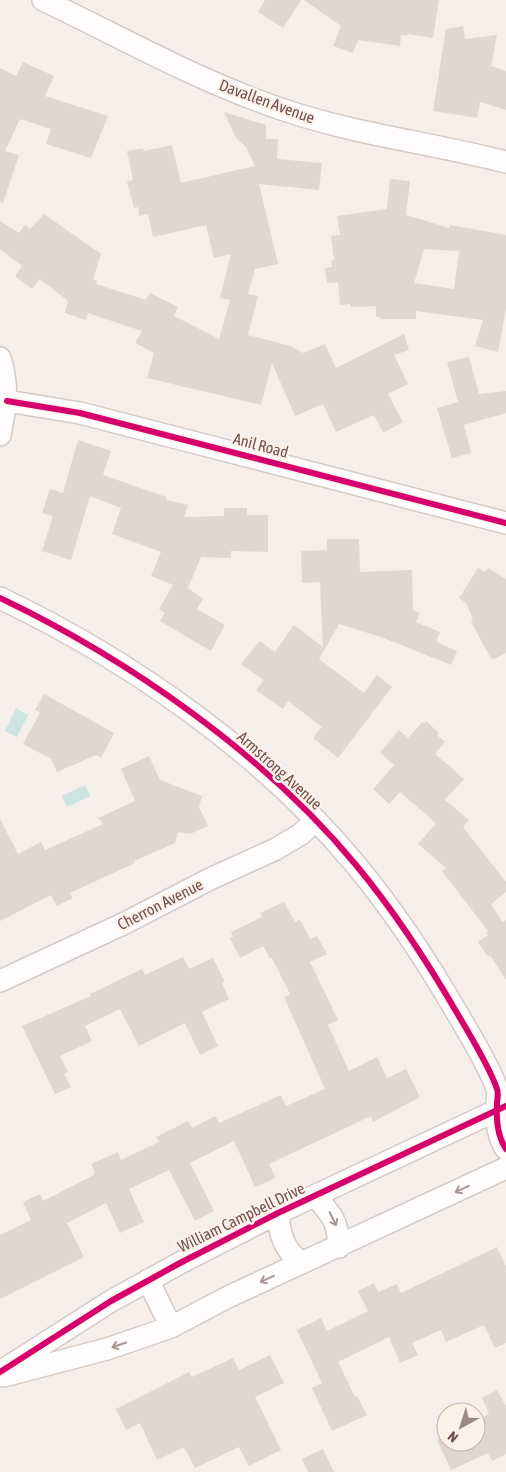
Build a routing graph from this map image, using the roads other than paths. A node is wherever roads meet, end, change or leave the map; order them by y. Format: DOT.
graph roads {
  1 [pos="43,0"];
  2 [pos="506,162"];
  3 [pos="0,358"];
  4 [pos="7,401"];
  5 [pos="0,435"];
  6 [pos="506,523"];
  7 [pos="0,598"];
  8 [pos="316,820"];
  9 [pos="0,980"];
  10 [pos="502,1100"];
  11 [pos="506,1149"];
  12 [pos="506,1168"];
  13 [pos="315,1196"];
  14 [pos="278,1213"];
  15 [pos="339,1247"];
  16 [pos="302,1263"];
  17 [pos="148,1280"];
  18 [pos="171,1327"];
  19 [pos="0,1372"];
  20 [pos="0,1377"];
  1 -- 2 [label="street, Davallen Avenue"];
  3 -- 4 [label="street"];
  4 -- 5 [label="street"];
  4 -- 6 [label="street, Anil Road"];
  7 -- 8 [label="street, Armstrong Avenue"];
  8 -- 9 [label="street, Cherron Avenue"];
  8 -- 10 [label="street, Armstrong Avenue"];
  10 -- 11 [label="street"];
  10 -- 13 [label="street, William Campbell Drive"];
  12 -- 15 [label="street, one-way"];
  13 -- 14 [label="street, William Campbell Drive"];
  13 -- 15 [label="street, one-way"];
  14 -- 16 [label="street"];
  14 -- 17 [label="street, William Campbell Drive"];
  15 -- 16 [label="street"];
  16 -- 18 [label="street, one-way"];
  17 -- 18 [label="street"];
  17 -- 19 [label="street, William Campbell Drive"];
  18 -- 20 [label="street, one-way"];
}
